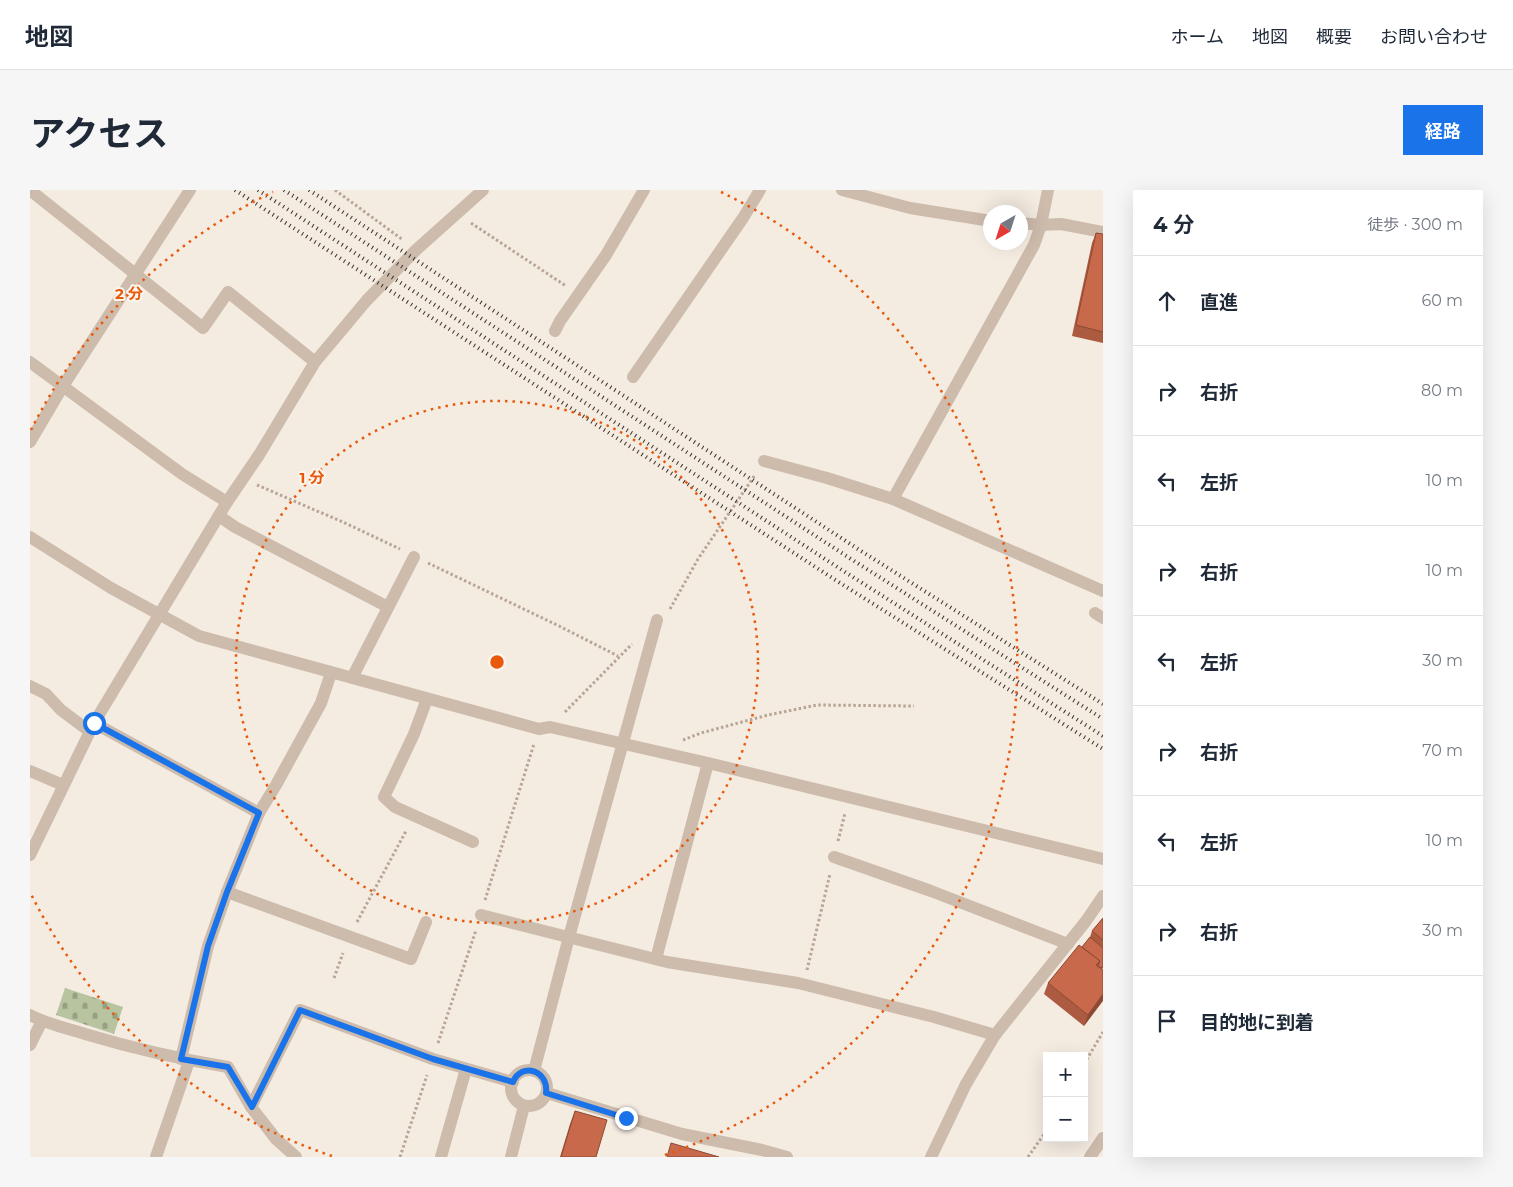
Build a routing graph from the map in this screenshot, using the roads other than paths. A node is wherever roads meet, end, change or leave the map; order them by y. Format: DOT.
graph roads {
  1 [pos="30,190"];
  2 [pos="190,190"];
  3 [pos="483,190"];
  4 [pos="644,190"];
  5 [pos="760,190"];
  6 [pos="842,190"];
  7 [pos="1048,190"];
  8 [pos="983,220"];
  9 [pos="1028,224"];
  10 [pos="1041,225"];
  11 [pos="1103,232"];
  12 [pos="136,276"];
  13 [pos="555,331"];
  14 [pos="30,362"];
  15 [pos="315,362"];
  16 [pos="633,377"];
  17 [pos="64,386"];
  18 [pos="30,442"];
  19 [pos="764,461"];
  20 [pos="893,499"];
  21 [pos="227,502"];
  22 [pos="219,516"];
  23 [pos="30,537"];
  24 [pos="414,556"];
  25 [pos="1103,593"];
  26 [pos="388,607"];
  27 [pos="158,614"];
  28 [pos="657,620"];
  29 [pos="331,673"];
  30 [pos="352,678"];
  31 [pos="30,686"];
  32 [pos="427,699"];
  33 [pos="92,727"];
  34 [pos="623,744"];
  35 [pos="708,763"];
  36 [pos="30,771"];
  37 [pos="63,785"];
  38 [pos="259,813"];
  39 [pos="473,842"];
  40 [pos="30,855"];
  41 [pos="834,857"];
  42 [pos="1103,859"];
  43 [pos="227,892"];
  44 [pos="1103,896"];
  45 [pos="481,915"];
  46 [pos="426,922"];
  47 [pos="569,937"];
  48 [pos="1068,944"];
  49 [pos="656,959"];
  50 [pos="30,1015"];
  51 [pos="42,1021"];
  52 [pos="995,1035"];
  53 [pos="30,1045"];
  54 [pos="185,1060"];
  55 [pos="466,1069"];
  56 [pos="534,1071"];
  57 [pos="513,1082"];
  58 [pos="546,1093"];
  59 [pos="524,1106"];
  60 [pos="252,1107"];
  61 [pos="1103,1138"];
  62 [pos="156,1157"];
  63 [pos="296,1157"];
  64 [pos="441,1157"];
  65 [pos="511,1157"];
  66 [pos="786,1157"];
  67 [pos="931,1157"];
  68 [pos="1090,1157"];
  1 -- 12 [label="street"];
  2 -- 12 [label="street"];
  3 -- 15 [label="street"];
  4 -- 13 [label="street"];
  5 -- 16 [label="street"];
  6 -- 8 [label="street"];
  7 -- 10 [label="street"];
  9 -- 10 [label="street"];
  10 -- 11 [label="street"];
  10 -- 20 [label="street"];
  12 -- 15 [label="street"];
  12 -- 17 [label="street"];
  14 -- 17 [label="street"];
  15 -- 21 [label="street"];
  17 -- 18 [label="street"];
  17 -- 21 [label="street"];
  19 -- 20 [label="street"];
  20 -- 25 [label="street"];
  21 -- 22 [label="street"];
  22 -- 26 [label="street"];
  22 -- 27 [label="street"];
  23 -- 27 [label="street"];
  24 -- 26 [label="street"];
  26 -- 30 [label="street"];
  27 -- 29 [label="street"];
  27 -- 33 [label="street"];
  28 -- 34 [label="street"];
  29 -- 30 [label="street"];
  29 -- 38 [label="street"];
  30 -- 32 [label="street"];
  31 -- 33 [label="street"];
  32 -- 34 [label="street"];
  32 -- 39 [label="street"];
  33 -- 37 [label="street"];
  33 -- 38 [label="street"];
  34 -- 35 [label="street"];
  34 -- 47 [label="street"];
  35 -- 42 [label="street"];
  35 -- 49 [label="street"];
  36 -- 37 [label="street"];
  37 -- 40 [label="street"];
  38 -- 43 [label="street"];
  41 -- 48 [label="street"];
  43 -- 46 [label="street"];
  43 -- 54 [label="street"];
  44 -- 48 [label="street"];
  45 -- 47 [label="street"];
  47 -- 49 [label="street"];
  47 -- 56 [label="street"];
  48 -- 52 [label="street"];
  49 -- 52 [label="street"];
  50 -- 51 [label="street"];
  51 -- 53 [label="street"];
  51 -- 54 [label="street"];
  52 -- 67 [label="street"];
  54 -- 60 [label="street"];
  54 -- 62 [label="street"];
  55 -- 57 [label="street"];
  55 -- 60 [label="street"];
  55 -- 64 [label="street"];
  56 -- 57 [label="street"];
  56 -- 58 [label="street"];
  57 -- 59 [label="street"];
  58 -- 59 [label="street"];
  58 -- 66 [label="street"];
  59 -- 65 [label="street"];
  60 -- 63 [label="street"];
  61 -- 68 [label="street"];
}
